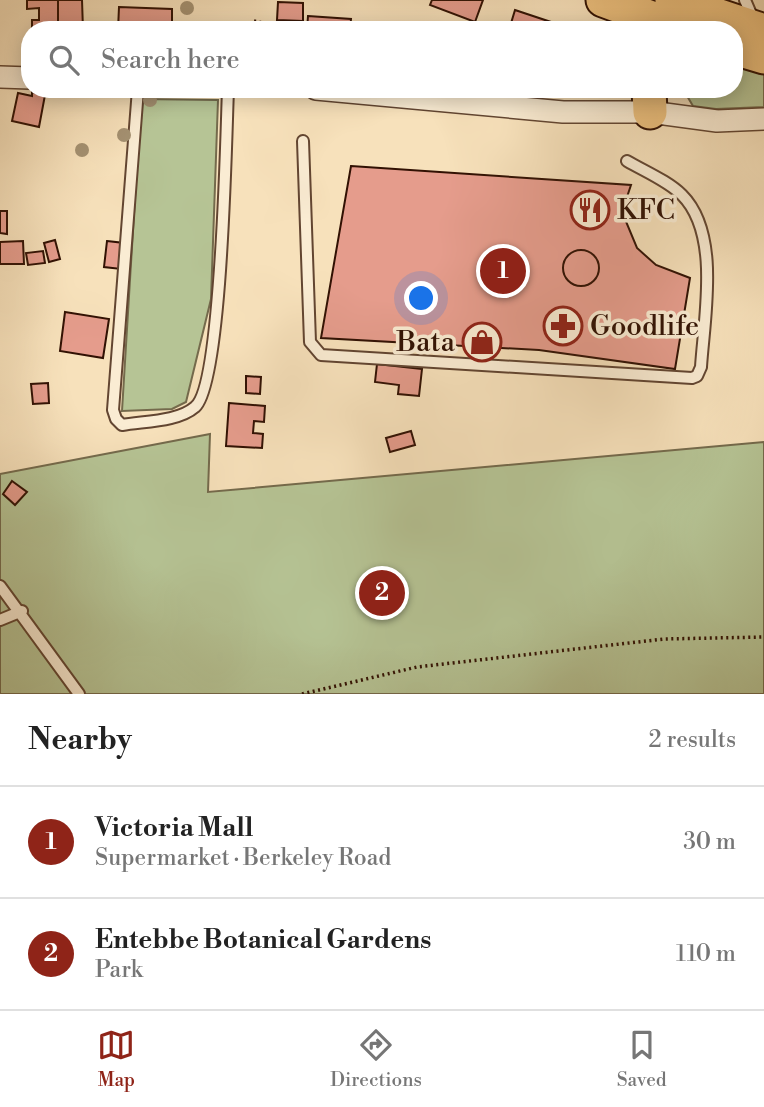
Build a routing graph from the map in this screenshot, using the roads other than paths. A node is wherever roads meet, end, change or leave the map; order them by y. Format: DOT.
graph roads {
  1 [pos="603,0"];
  2 [pos="655,12"];
  3 [pos="696,21"];
  4 [pos="0,77"];
  5 [pos="21,78"];
  6 [pos="137,98"];
  7 [pos="228,98"];
  8 [pos="413,98"];
  9 [pos="650,101"];
  10 [pos="764,119"];
  11 [pos="303,141"];
  12 [pos="627,161"];
  13 [pos="0,586"];
  14 [pos="22,611"];
  15 [pos="0,620"];
  16 [pos="79,694"];
  1 -- 2 [label="highway"];
  2 -- 3 [label="highway"];
  4 -- 5 [label="street"];
  6 -- 7 [label="lane"];
  8 -- 9 [label="street"];
  9 -- 10 [label="street"];
  11 -- 12 [label="lane"];
  13 -- 14 [label="lane"];
  14 -- 15 [label="lane"];
  14 -- 16 [label="lane"];
}
